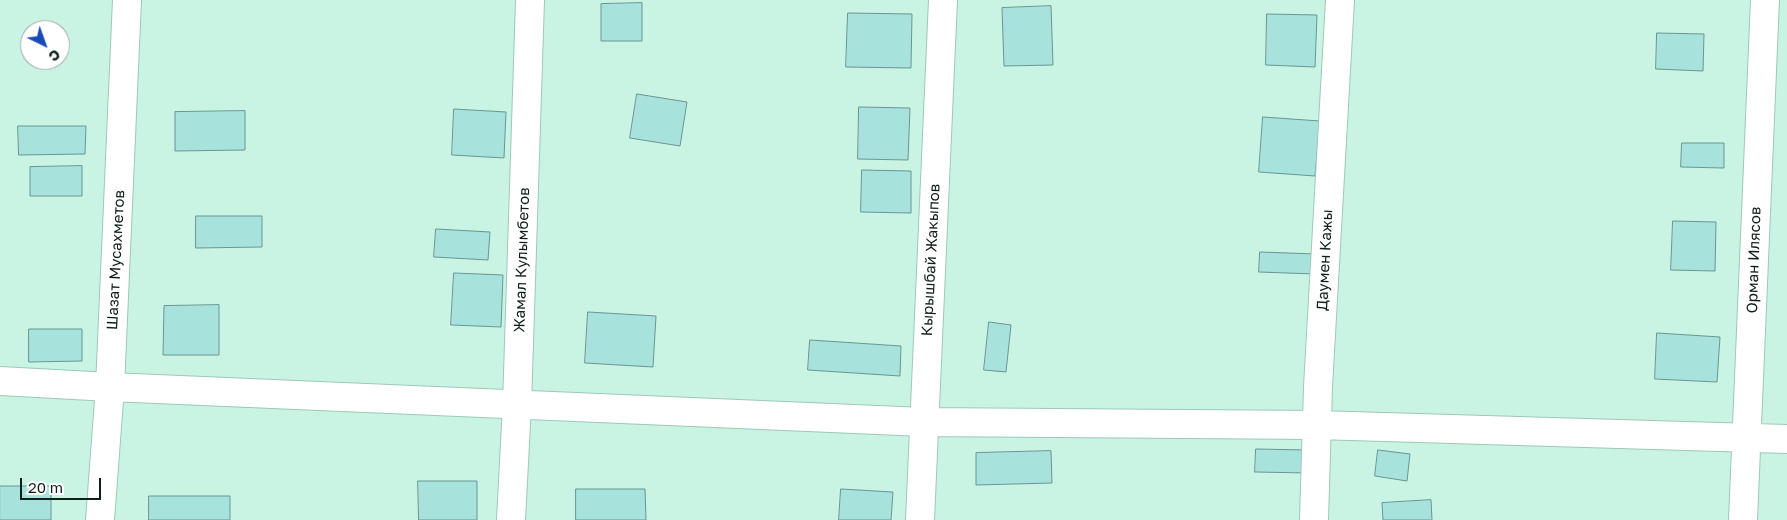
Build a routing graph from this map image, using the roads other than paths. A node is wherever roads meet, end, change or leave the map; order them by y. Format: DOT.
graph roads {
  1 [pos="127,0"];
  2 [pos="530,0"];
  3 [pos="943,0"];
  4 [pos="1340,0"];
  5 [pos="1765,0"];
  6 [pos="0,381"];
  7 [pos="110,387"];
  8 [pos="517,405"];
  9 [pos="924,422"];
  10 [pos="1317,425"];
  11 [pos="1747,438"];
  12 [pos="1787,439"];
  13 [pos="100,520"];
  14 [pos="511,520"];
  15 [pos="920,520"];
  16 [pos="1314,520"];
  17 [pos="1743,520"];
  1 -- 7 [label="street, Шазат Мусахметов"];
  2 -- 8 [label="street, Жамал Кулымбетов"];
  3 -- 9 [label="street, Кырышбай Жакыпов"];
  4 -- 10 [label="street, Даумен Кажы"];
  5 -- 11 [label="street, Орман Илясов"];
  6 -- 7 [label="street"];
  7 -- 8 [label="street"];
  7 -- 13 [label="street, Шазат Мусахметов"];
  8 -- 9 [label="street"];
  8 -- 14 [label="street, Жамал Кулымбетов"];
  9 -- 10 [label="street"];
  9 -- 15 [label="street, Кырышбай Жакыпов"];
  10 -- 11 [label="street"];
  10 -- 16 [label="street, Даумен Кажы"];
  11 -- 12 [label="street"];
  11 -- 17 [label="street, Орман Илясов"];
}
